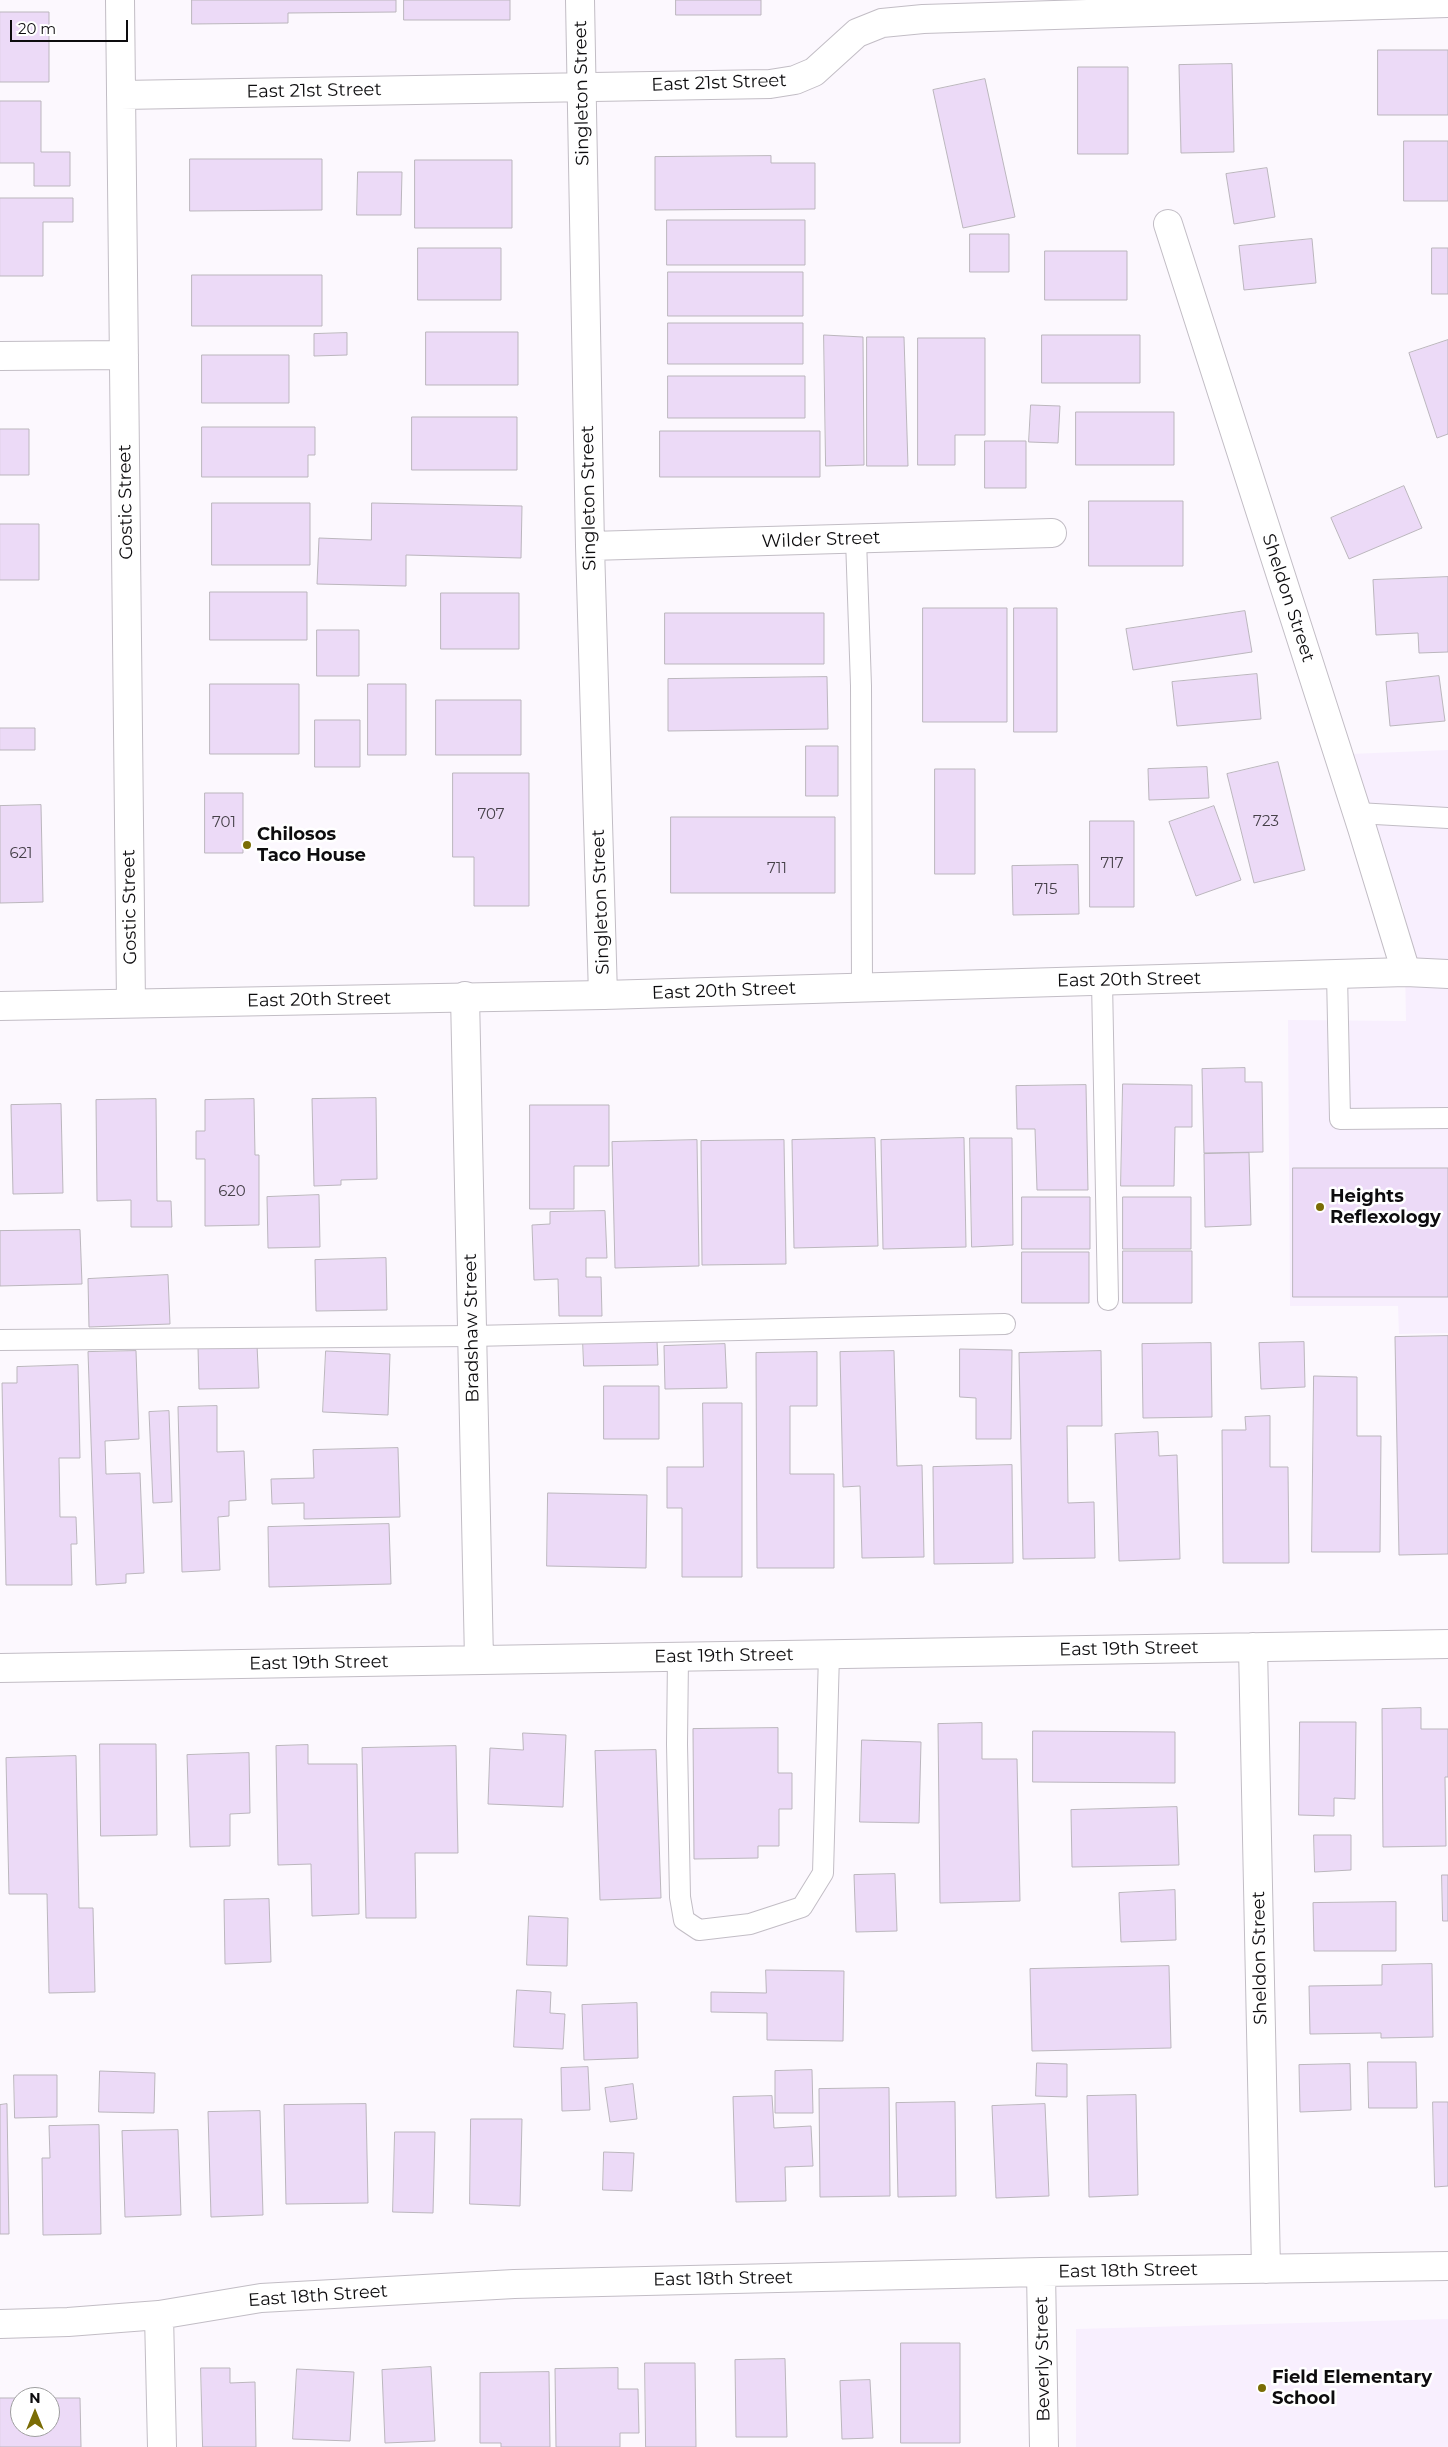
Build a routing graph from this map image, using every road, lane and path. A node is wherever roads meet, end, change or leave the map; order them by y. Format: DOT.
graph roads {
  1 [pos="120,0"];
  2 [pos="580,0"];
  3 [pos="1448,3"];
  4 [pos="581,86"];
  5 [pos="121,95"];
  6 [pos="1168,224"];
  7 [pos="124,355"];
  8 [pos="0,356"];
  9 [pos="1052,533"];
  10 [pos="856,539"];
  11 [pos="590,546"];
  12 [pos="1357,813"];
  13 [pos="1448,818"];
  14 [pos="1406,972"];
  15 [pos="1337,974"];
  16 [pos="1448,974"];
  17 [pos="1102,981"];
  18 [pos="862,987"];
  19 [pos="603,995"];
  20 [pos="465,996"];
  21 [pos="131,1004"];
  22 [pos="0,1006"];
  23 [pos="1448,1118"];
  24 [pos="1108,1300"];
  25 [pos="1005,1324"];
  26 [pos="472,1336"];
  27 [pos="0,1340"];
  28 [pos="1448,1644"];
  29 [pos="1253,1647"];
  30 [pos="829,1654"];
  31 [pos="678,1657"];
  32 [pos="479,1660"];
  33 [pos="0,1668"];
  34 [pos="1448,2266"];
  35 [pos="1266,2268"];
  36 [pos="1041,2272"];
  37 [pos="159,2315"];
  38 [pos="0,2324"];
  39 [pos="162,2447"];
  40 [pos="1044,2447"];
  1 -- 5 [label="street, Gostic Street"];
  2 -- 4 [label="street, Singleton Street"];
  3 -- 4 [label="street, East 21st Street"];
  4 -- 5 [label="street, East 21st Street"];
  4 -- 11 [label="street, Singleton Street"];
  5 -- 7 [label="street, Gostic Street"];
  6 -- 12 [label="street, Sheldon Street"];
  7 -- 8 [label="street"];
  7 -- 21 [label="street, Gostic Street"];
  9 -- 10 [label="street, Wilder Street"];
  10 -- 11 [label="street, Wilder Street"];
  10 -- 18 [label="lane"];
  11 -- 19 [label="street, Singleton Street"];
  12 -- 13 [label="lane"];
  12 -- 14 [label="street, Sheldon Street"];
  14 -- 15 [label="street, East 20th Street"];
  14 -- 16 [label="street, East 20th Street"];
  15 -- 17 [label="street, East 20th Street"];
  15 -- 23 [label="lane"];
  17 -- 18 [label="street, East 20th Street"];
  17 -- 24 [label="lane"];
  18 -- 19 [label="street, East 20th Street"];
  19 -- 20 [label="street, East 20th Street"];
  20 -- 21 [label="street, East 20th Street"];
  20 -- 26 [label="street, Bradshaw Street"];
  21 -- 22 [label="street, East 20th Street"];
  25 -- 26 [label="lane"];
  26 -- 27 [label="lane"];
  26 -- 32 [label="street, Bradshaw Street"];
  28 -- 29 [label="street, East 19th Street"];
  29 -- 30 [label="street, East 19th Street"];
  29 -- 35 [label="street, Sheldon Street"];
  30 -- 31 [label="street, East 19th Street"];
  30 -- 31 [label="lane"];
  31 -- 32 [label="street, East 19th Street"];
  32 -- 33 [label="street, East 19th Street"];
  34 -- 35 [label="street, East 18th Street"];
  35 -- 36 [label="street, East 18th Street"];
  36 -- 37 [label="street, East 18th Street"];
  36 -- 40 [label="street, Beverly Street"];
  37 -- 38 [label="street, East 18th Street"];
  37 -- 39 [label="street"];
}
